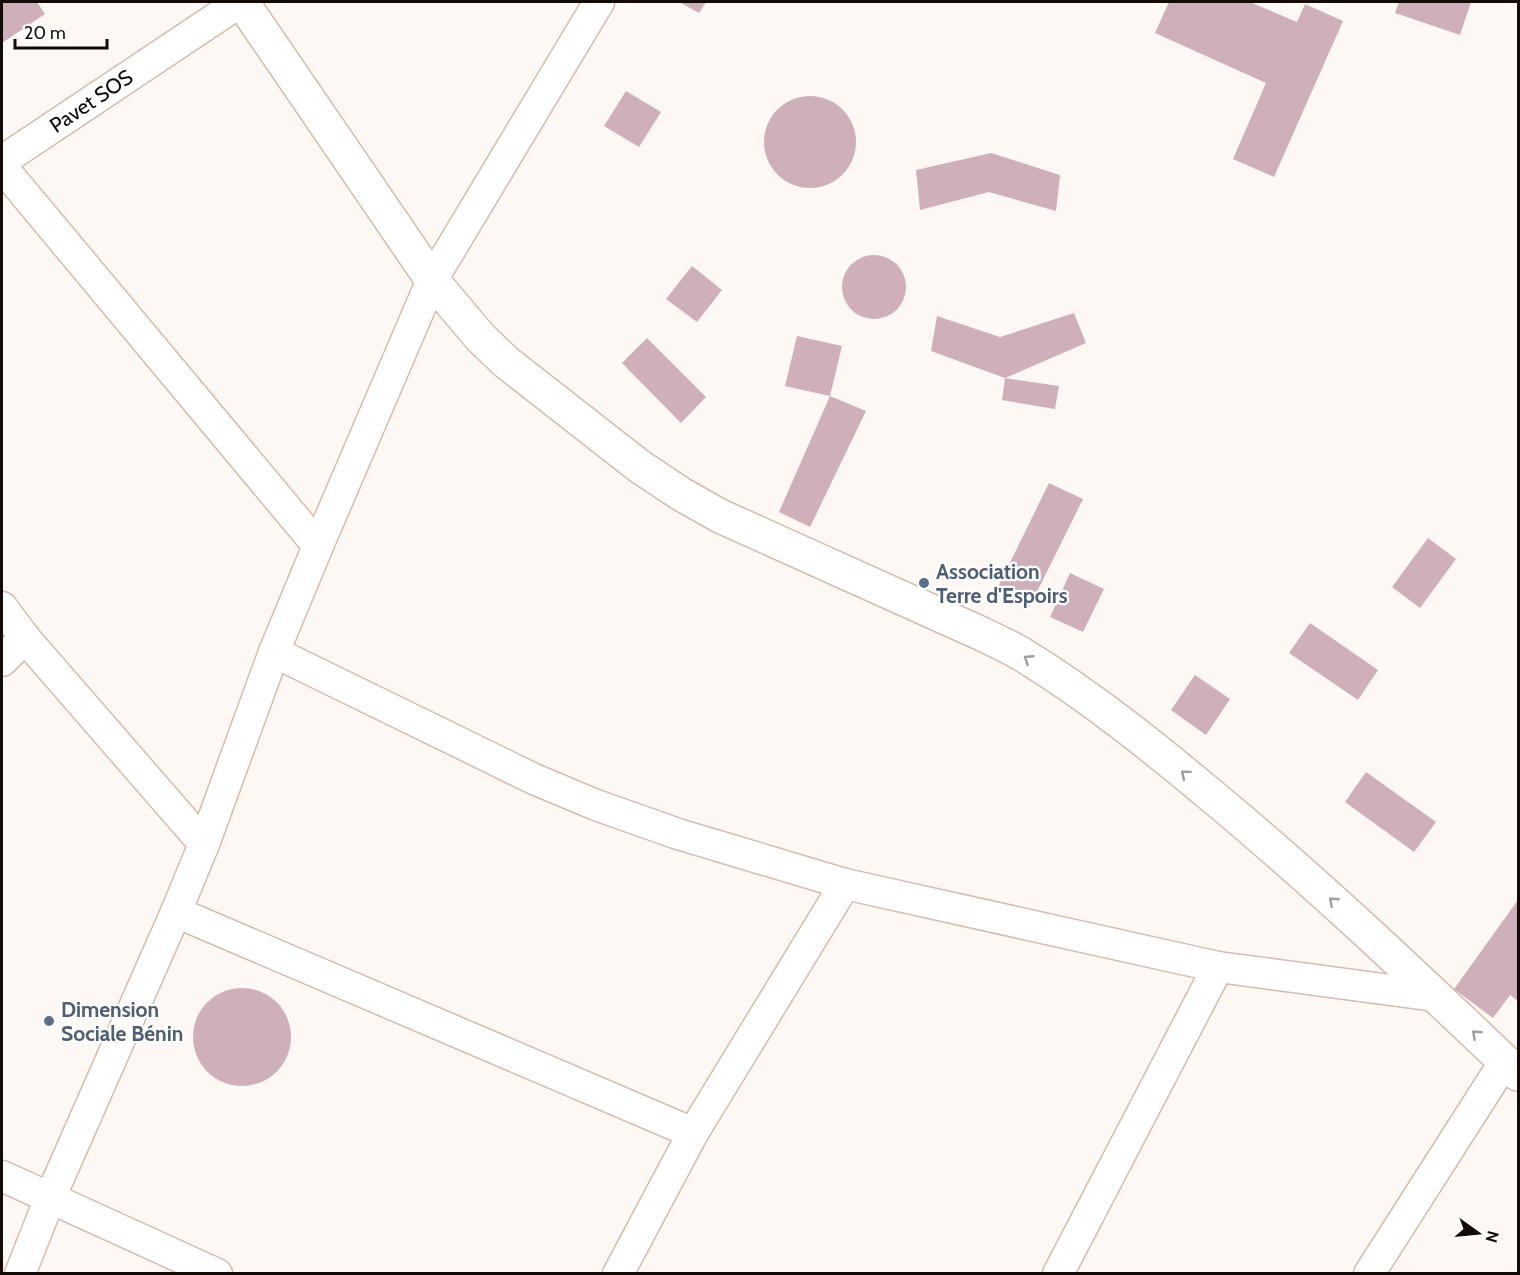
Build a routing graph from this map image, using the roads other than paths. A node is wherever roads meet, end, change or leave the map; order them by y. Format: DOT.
graph roads {
  1 [pos="241,2"];
  2 [pos="597,2"];
  3 [pos="2,161"];
  4 [pos="2,167"];
  5 [pos="432,280"];
  6 [pos="318,546"];
  7 [pos="2,607"];
  8 [pos="26,638"];
  9 [pos="274,652"];
  10 [pos="2,661"];
  11 [pos="204,844"];
  12 [pos="845,884"];
  13 [pos="177,912"];
  14 [pos="1218,967"];
  15 [pos="1435,996"];
  16 [pos="1512,1067"];
  17 [pos="693,1132"];
  18 [pos="2,1176"];
  19 [pos="50,1198"];
  20 [pos="20,1274"];
  21 [pos="217,1274"];
  22 [pos="618,1274"];
  23 [pos="1058,1274"];
  24 [pos="1369,1274"];
  1 -- 3 [label="street, Pavet SOS"];
  1 -- 5 [label="main road"];
  2 -- 5 [label="street"];
  4 -- 6 [label="street"];
  5 -- 6 [label="street"];
  15 -- 5 [label="main road, one-way"];
  6 -- 9 [label="street"];
  7 -- 8 [label="street"];
  8 -- 10 [label="street"];
  8 -- 11 [label="street"];
  9 -- 11 [label="street"];
  9 -- 12 [label="street"];
  11 -- 13 [label="street"];
  12 -- 14 [label="street"];
  12 -- 17 [label="street"];
  13 -- 17 [label="street"];
  13 -- 19 [label="street"];
  14 -- 15 [label="street"];
  14 -- 23 [label="street"];
  16 -- 15 [label="main road, one-way"];
  16 -- 24 [label="street"];
  17 -- 22 [label="street"];
  18 -- 19 [label="street"];
  19 -- 20 [label="street"];
  19 -- 21 [label="street"];
}
